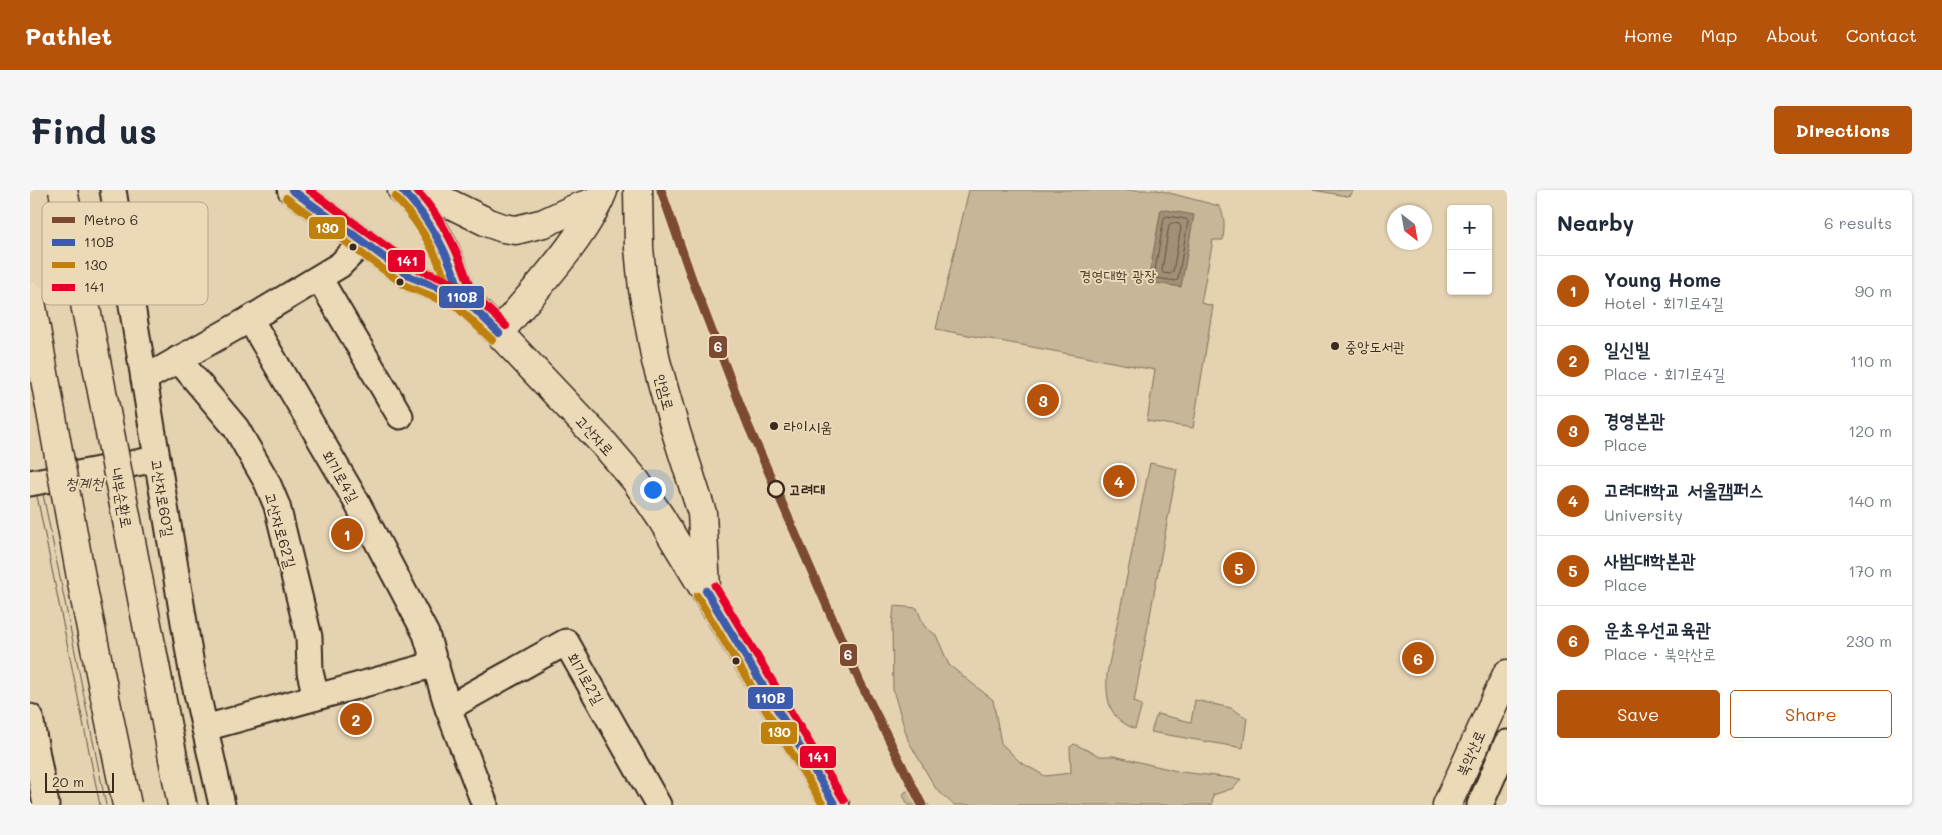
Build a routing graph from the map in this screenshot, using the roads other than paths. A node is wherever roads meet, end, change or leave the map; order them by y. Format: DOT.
graph roads {
  1 [pos="292,190"];
  2 [pos="638,190"];
  3 [pos="601,195"];
  4 [pos="408,197"];
  5 [pos="364,240"];
  6 [pos="319,278"];
  7 [pos="30,296"];
  8 [pos="462,297"];
  9 [pos="85,305"];
  10 [pos="132,305"];
  11 [pos="250,319"];
  12 [pos="499,333"];
  13 [pos="178,360"];
  14 [pos="144,379"];
  15 [pos="400,416"];
  16 [pos="152,460"];
  17 [pos="30,483"];
  18 [pos="706,590"];
  19 [pos="436,664"];
  20 [pos="1507,674"];
  21 [pos="316,697"];
  22 [pos="448,708"];
  23 [pos="30,720"];
  24 [pos="205,728"];
  25 [pos="1505,754"];
  26 [pos="46,805"];
  27 [pos="127,805"];
  28 [pos="182,805"];
  29 [pos="222,805"];
  30 [pos="485,805"];
  31 [pos="658,805"];
  32 [pos="834,805"];
  33 [pos="1447,805"];
  34 [pos="1480,805"];
  1 -- 5 [label="main road, 고산자로"];
  2 -- 18 [label="main road, 안암로"];
  3 -- 4 [label="main road"];
  3 -- 12 [label="main road"];
  4 -- 8 [label="main road, 고산자로"];
  5 -- 6 [label="street"];
  5 -- 8 [label="main road, 고산자로"];
  6 -- 11 [label="street"];
  6 -- 15 [label="street"];
  7 -- 27 [label="main road, bridge"];
  8 -- 12 [label="main road, 고산자로"];
  9 -- 28 [label="main road, 내부순환로, bridge"];
  10 -- 14 [label="street, 고산자로60길"];
  11 -- 13 [label="street"];
  11 -- 19 [label="street, 회기로4길"];
  12 -- 18 [label="main road, 고산자로"];
  13 -- 14 [label="street"];
  13 -- 21 [label="street, 고산자로62길"];
  14 -- 16 [label="street, 고산자로60길"];
  16 -- 17 [label="street, bridge"];
  16 -- 24 [label="street, 고산자로60길"];
  18 -- 32 [label="main road, 고산자로"];
  19 -- 21 [label="street"];
  19 -- 22 [label="street, 회기로4길"];
  20 -- 33 [label="main road, 북악산로"];
  21 -- 24 [label="street"];
  22 -- 30 [label="street, 회기로4길"];
  22 -- 31 [label="street, 회기로2길"];
  23 -- 26 [label="street"];
  24 -- 29 [label="street, 고산자로60길"];
  25 -- 34 [label="street"];
}
